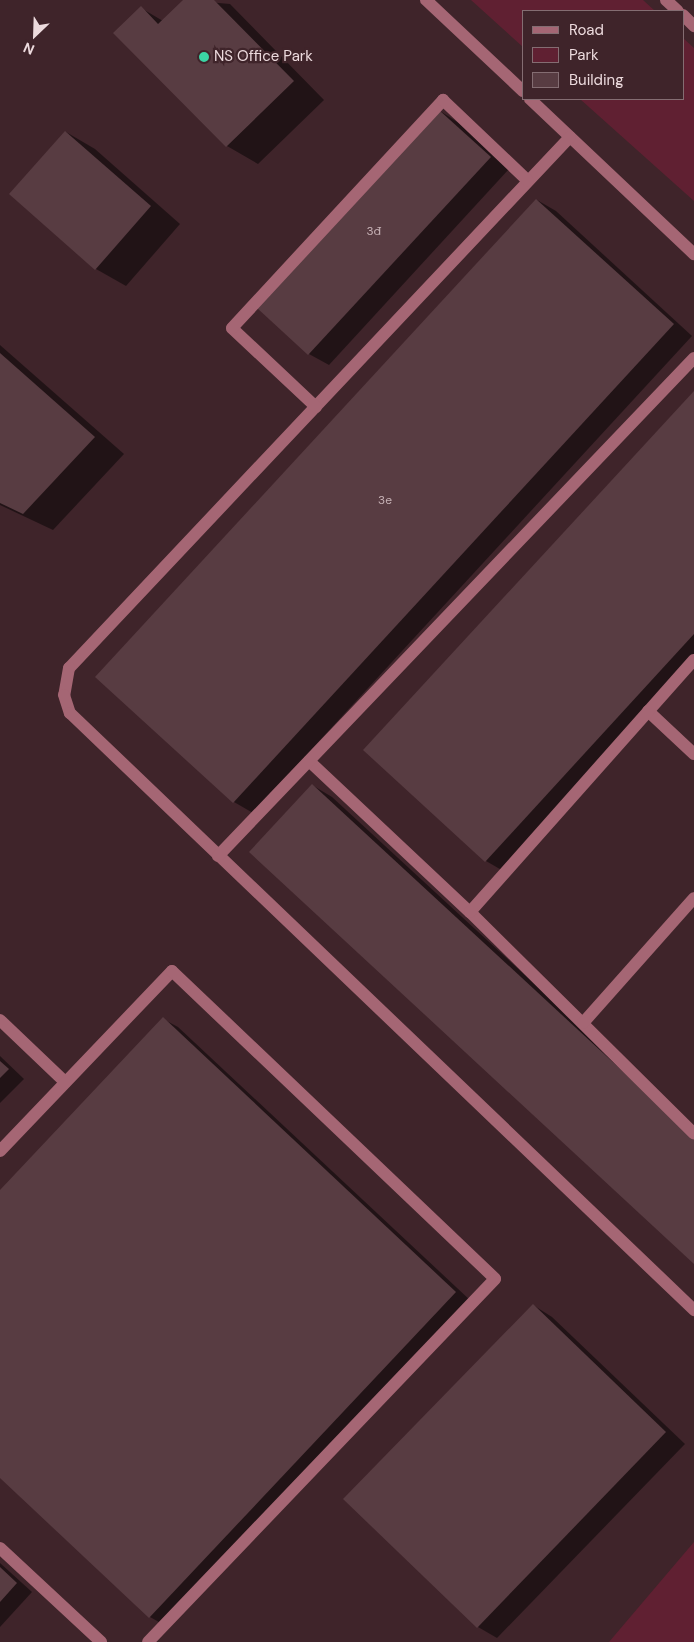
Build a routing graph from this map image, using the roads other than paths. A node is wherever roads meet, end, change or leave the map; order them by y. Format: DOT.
graph roads {
  1 [pos="426,0"];
  2 [pos="666,0"];
  3 [pos="677,10"];
  4 [pos="684,17"];
  5 [pos="694,26"];
  6 [pos="522,91"];
  7 [pos="531,100"];
  8 [pos="570,137"];
  9 [pos="528,181"];
  10 [pos="694,254"];
  11 [pos="694,358"];
  12 [pos="316,407"];
  13 [pos="694,660"];
  14 [pos="648,711"];
  15 [pos="694,754"];
  16 [pos="309,761"];
  17 [pos="218,856"];
  18 [pos="694,898"];
  19 [pos="470,912"];
  20 [pos="0,1020"];
  21 [pos="583,1023"];
  22 [pos="66,1082"];
  23 [pos="694,1134"];
  24 [pos="0,1150"];
  25 [pos="694,1310"];
  26 [pos="0,1548"];
  27 [pos="101,1642"];
  28 [pos="148,1642"];
  1 -- 6 [label="lane"];
  2 -- 3 [label="lane"];
  4 -- 5 [label="lane"];
  7 -- 8 [label="lane"];
  8 -- 9 [label="lane"];
  8 -- 10 [label="lane"];
  9 -- 12 [label="lane"];
  9 -- 12 [label="lane"];
  11 -- 16 [label="lane"];
  12 -- 17 [label="lane"];
  13 -- 14 [label="lane"];
  14 -- 15 [label="lane"];
  14 -- 19 [label="lane"];
  16 -- 17 [label="lane"];
  16 -- 19 [label="lane"];
  17 -- 25 [label="lane"];
  18 -- 21 [label="lane"];
  19 -- 21 [label="lane"];
  20 -- 22 [label="lane"];
  21 -- 23 [label="lane"];
  22 -- 24 [label="lane"];
  22 -- 28 [label="lane"];
  26 -- 27 [label="lane"];
}
